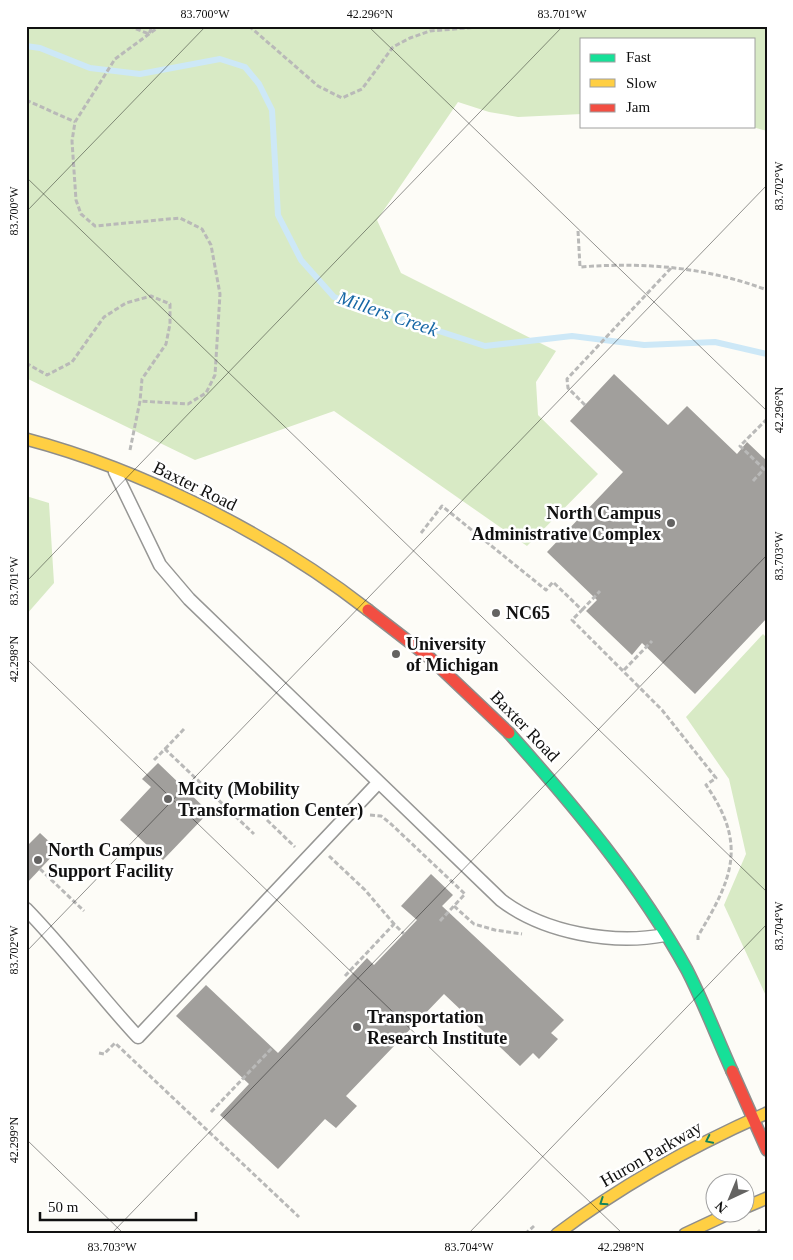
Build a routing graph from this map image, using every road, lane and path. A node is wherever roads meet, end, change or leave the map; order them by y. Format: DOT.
graph roads {
  1 [pos="129,26"];
  2 [pos="152,26"];
  3 [pos="160,26"];
  4 [pos="249,26"];
  5 [pos="491,26"];
  6 [pos="149,34"];
  7 [pos="26,100"];
  8 [pos="75,122"];
  9 [pos="578,231"];
  10 [pos="672,267"];
  11 [pos="767,290"];
  12 [pos="26,363"];
  13 [pos="140,401"];
  14 [pos="586,405"];
  15 [pos="767,419"];
  16 [pos="26,438"];
  17 [pos="113,467"];
  18 [pos="766,470"];
  19 [pos="125,473"];
  20 [pos="753,481"];
  21 [pos="421,533"];
  22 [pos="600,590"];
  23 [pos="582,610"];
  24 [pos="652,641"];
  25 [pos="624,670"];
  26 [pos="185,728"];
  27 [pos="165,749"];
  28 [pos="154,760"];
  29 [pos="378,783"];
  30 [pos="364,816"];
  31 [pos="267,820"];
  32 [pos="254,834"];
  33 [pos="326,854"];
  34 [pos="307,858"];
  35 [pos="40,869"];
  36 [pos="26,909"];
  37 [pos="84,911"];
  38 [pos="439,922"];
  39 [pos="394,924"];
  40 [pos="404,934"];
  41 [pos="665,935"];
  42 [pos="700,949"];
  43 [pos="345,976"];
  44 [pos="272,1048"];
  45 [pos="99,1053"];
  46 [pos="210,1112"];
  47 [pos="767,1113"];
  48 [pos="753,1119"];
  49 [pos="767,1150"];
  50 [pos="299,1217"];
  51 [pos="711,1222"];
  52 [pos="758,1230"];
  53 [pos="558,1234"];
  54 [pos="685,1234"];
  55 [pos="762,1234"];
  1 -- 6 [label="path"];
  2 -- 6 [label="path"];
  3 -- 6 [label="path"];
  4 -- 5 [label="path"];
  6 -- 8 [label="path"];
  7 -- 8 [label="path"];
  8 -- 13 [label="path"];
  9 -- 10 [label="path"];
  10 -- 11 [label="path"];
  10 -- 14 [label="path"];
  12 -- 13 [label="path"];
  13 -- 19 [label="path"];
  15 -- 18 [label="path"];
  16 -- 17 [label="street, Baxter Road"];
  17 -- 19 [label="street, Baxter Road"];
  17 -- 29 [label="lane"];
  18 -- 20 [label="path"];
  19 -- 41 [label="street, Baxter Road"];
  21 -- 23 [label="path"];
  22 -- 23 [label="path"];
  23 -- 25 [label="path"];
  24 -- 25 [label="path"];
  25 -- 42 [label="path"];
  26 -- 27 [label="path"];
  27 -- 28 [label="path"];
  27 -- 32 [label="path"];
  29 -- 34 [label="lane"];
  29 -- 41 [label="lane"];
  30 -- 38 [label="path"];
  31 -- 34 [label="path"];
  33 -- 39 [label="path"];
  34 -- 36 [label="lane"];
  35 -- 37 [label="path"];
  39 -- 40 [label="path"];
  39 -- 43 [label="path"];
  41 -- 48 [label="street, Baxter Road"];
  44 -- 46 [label="path"];
  45 -- 50 [label="path"];
  47 -- 48 [label="street, Huron Parkway"];
  48 -- 49 [label="street, Baxter Road"];
  48 -- 53 [label="street, Huron Parkway, one-way"];
  51 -- 54 [label="street"];
  52 -- 55 [label="path"];
}
